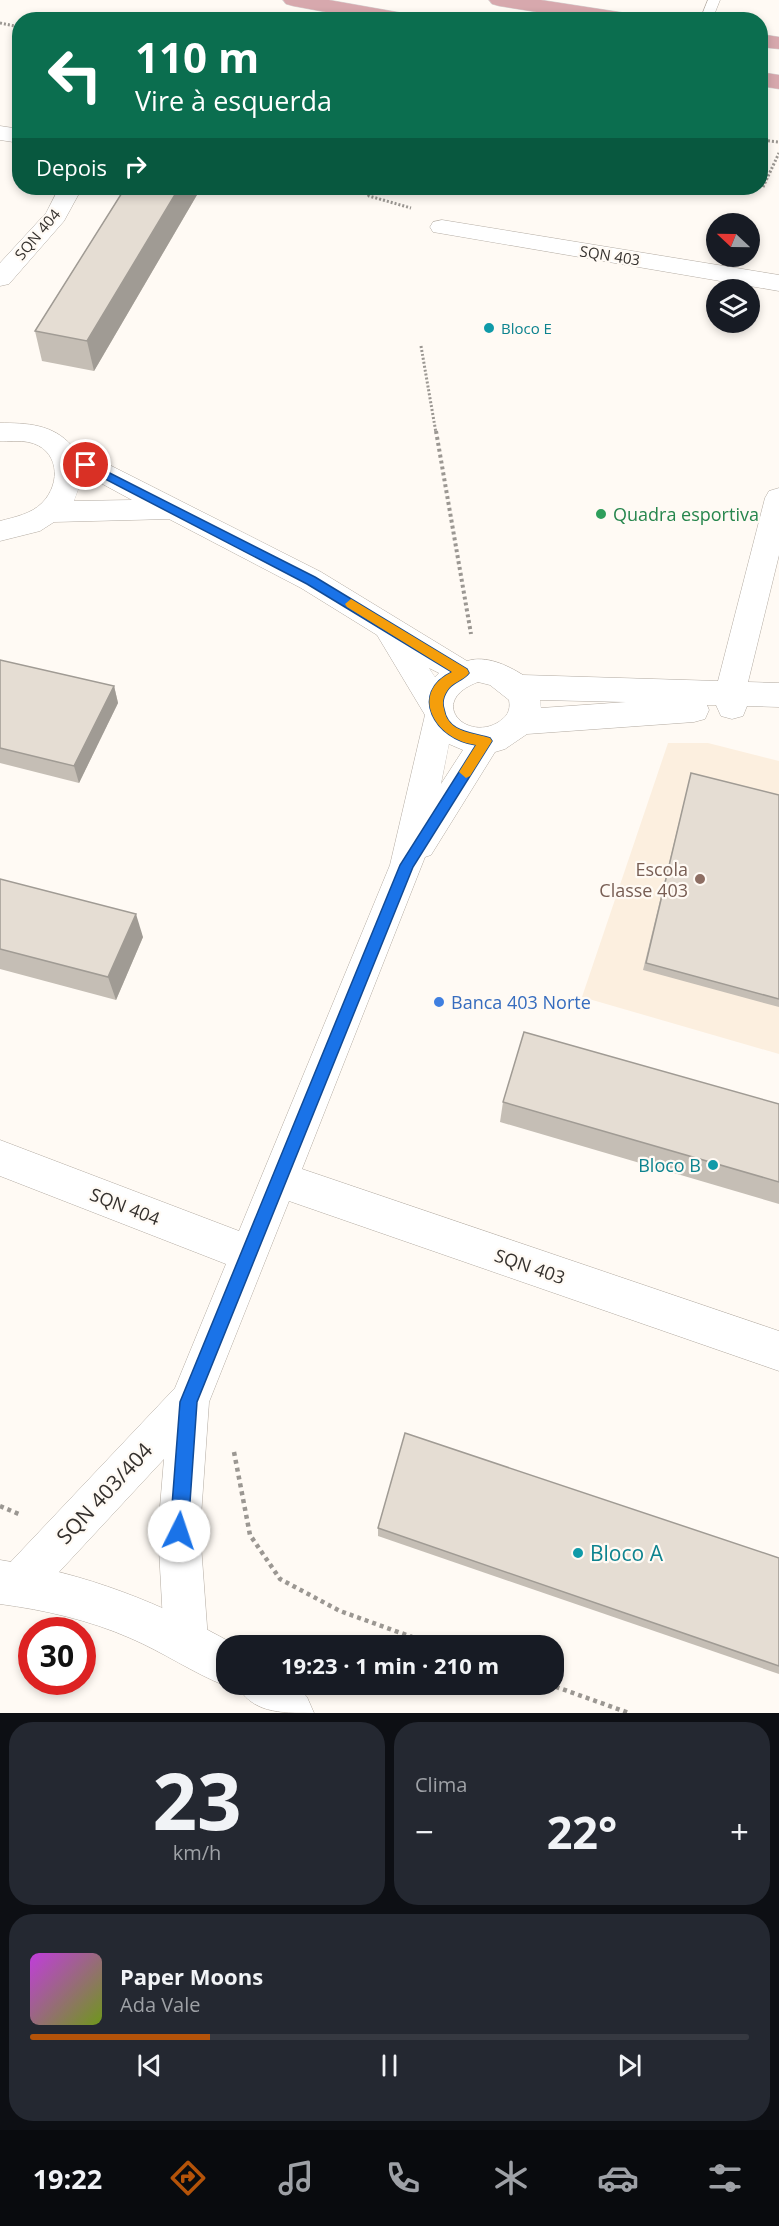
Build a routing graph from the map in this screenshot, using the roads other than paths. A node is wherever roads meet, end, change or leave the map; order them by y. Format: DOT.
graph roads {
  1 [pos="292,0"];
  2 [pos="499,0"];
  3 [pos="362,12"];
  4 [pos="579,12"];
  5 [pos="66,195"];
  6 [pos="442,227"];
  7 [pos="0,278"];
  8 [pos="779,283"];
  9 [pos="4,426"];
  10 [pos="65,453"];
  11 [pos="779,498"];
  12 [pos="171,509"];
  13 [pos="50,512"];
  14 [pos="0,531"];
  15 [pos="384,623"];
  16 [pos="470,671"];
  17 [pos="517,687"];
  18 [pos="779,697"];
  19 [pos="731,700"];
  20 [pos="437,710"];
  21 [pos="521,722"];
  22 [pos="485,741"];
  23 [pos="407,865"];
  24 [pos="0,1158"];
  25 [pos="280,1180"];
  26 [pos="250,1254"];
  27 [pos="779,1351"];
  28 [pos="189,1402"];
  29 [pos="9,1583"];
  30 [pos="186,1640"];
  31 [pos="216,1658"];
  32 [pos="272,1695"];
  33 [pos="291,1713"];
  1 -- 3 [label="main road"];
  2 -- 4 [label="main road"];
  5 -- 7 [label="street, SQN 404"];
  6 -- 8 [label="street, SQN 403"];
  9 -- 10 [label="street"];
  10 -- 12 [label="street"];
  10 -- 13 [label="street"];
  11 -- 19 [label="street"];
  12 -- 13 [label="street"];
  12 -- 15 [label="street"];
  13 -- 14 [label="street"];
  15 -- 16 [label="street"];
  15 -- 20 [label="street"];
  16 -- 17 [label="street"];
  16 -- 20 [label="street"];
  17 -- 19 [label="street"];
  17 -- 21 [label="street"];
  18 -- 19 [label="street"];
  19 -- 21 [label="street"];
  20 -- 22 [label="street"];
  20 -- 23 [label="street, SQN 403/404"];
  21 -- 22 [label="street"];
  22 -- 23 [label="street, SQN 403/404"];
  23 -- 25 [label="street, SQN 403/404"];
  24 -- 26 [label="street, SQN 404"];
  25 -- 26 [label="street, SQN 403/404"];
  25 -- 27 [label="street, SQN 403"];
  26 -- 28 [label="street, SQN 403/404"];
  28 -- 29 [label="street, SQN 403/404"];
  28 -- 30 [label="street, SQN 403/404"];
  29 -- 30 [label="street"];
  30 -- 31 [label="street"];
  32 -- 33 [label="street"];
}
